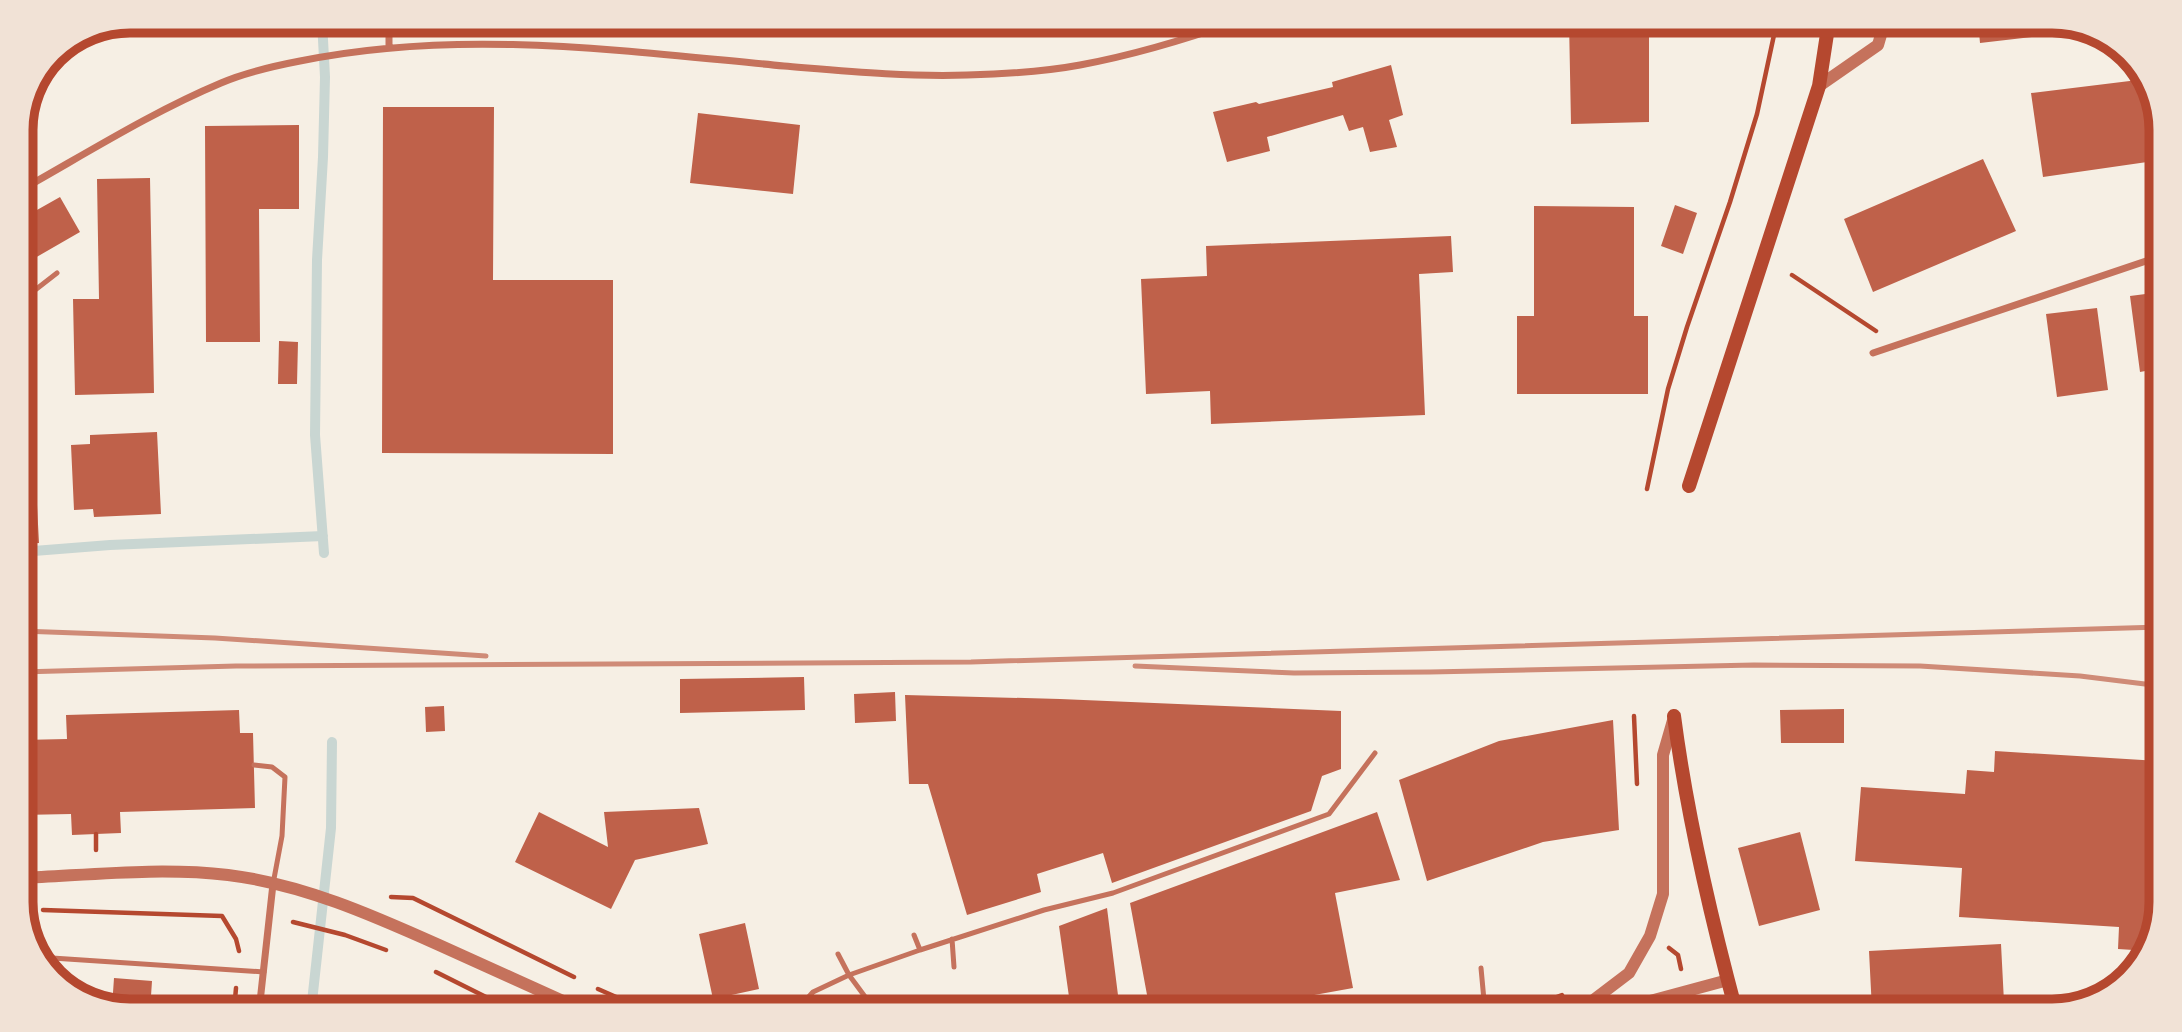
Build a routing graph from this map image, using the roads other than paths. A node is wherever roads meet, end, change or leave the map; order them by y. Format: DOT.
graph roads {
  1 [pos="389,33"];
  2 [pos="1201,33"];
  3 [pos="1827,33"];
  4 [pos="1882,33"];
  5 [pos="389,48"];
  6 [pos="1819,86"];
  7 [pos="33,183"];
  8 [pos="2149,260"];
  9 [pos="57,273"];
  10 [pos="33,292"];
  11 [pos="1873,352"];
  12 [pos="1689,486"];
  13 [pos="1674,716"];
  14 [pos="1375,753"];
  15 [pos="254,765"];
  16 [pos="33,877"];
  17 [pos="273,884"];
  18 [pos="914,935"];
  19 [pos="952,939"];
  20 [pos="920,950"];
  21 [pos="838,954"];
  22 [pos="51,958"];
  23 [pos="954,967"];
  24 [pos="1481,968"];
  25 [pos="264,972"];
  26 [pos="849,975"];
  27 [pos="1728,980"];
  28 [pos="866,998"];
  29 [pos="261,999"];
  30 [pos="558,999"];
  31 [pos="807,999"];
  32 [pos="1484,999"];
  33 [pos="1595,999"];
  34 [pos="1656,999"];
  35 [pos="1733,999"];
  1 -- 5 [label="street"];
  2 -- 5 [label="street"];
  3 -- 6 [label="main road"];
  4 -- 6 [label="street"];
  5 -- 7 [label="street"];
  6 -- 12 [label="main road"];
  8 -- 11 [label="street"];
  9 -- 10 [label="lane"];
  13 -- 27 [label="main road"];
  13 -- 33 [label="street"];
  14 -- 19 [label="lane"];
  15 -- 17 [label="lane"];
  16 -- 17 [label="street"];
  17 -- 25 [label="street"];
  17 -- 30 [label="street"];
  18 -- 20 [label="lane"];
  19 -- 20 [label="lane"];
  19 -- 23 [label="lane"];
  20 -- 26 [label="lane"];
  21 -- 26 [label="lane"];
  22 -- 25 [label="lane"];
  24 -- 32 [label="lane"];
  25 -- 29 [label="street"];
  26 -- 28 [label="lane"];
  26 -- 31 [label="lane"];
  27 -- 34 [label="street"];
  27 -- 35 [label="main road"];
}
